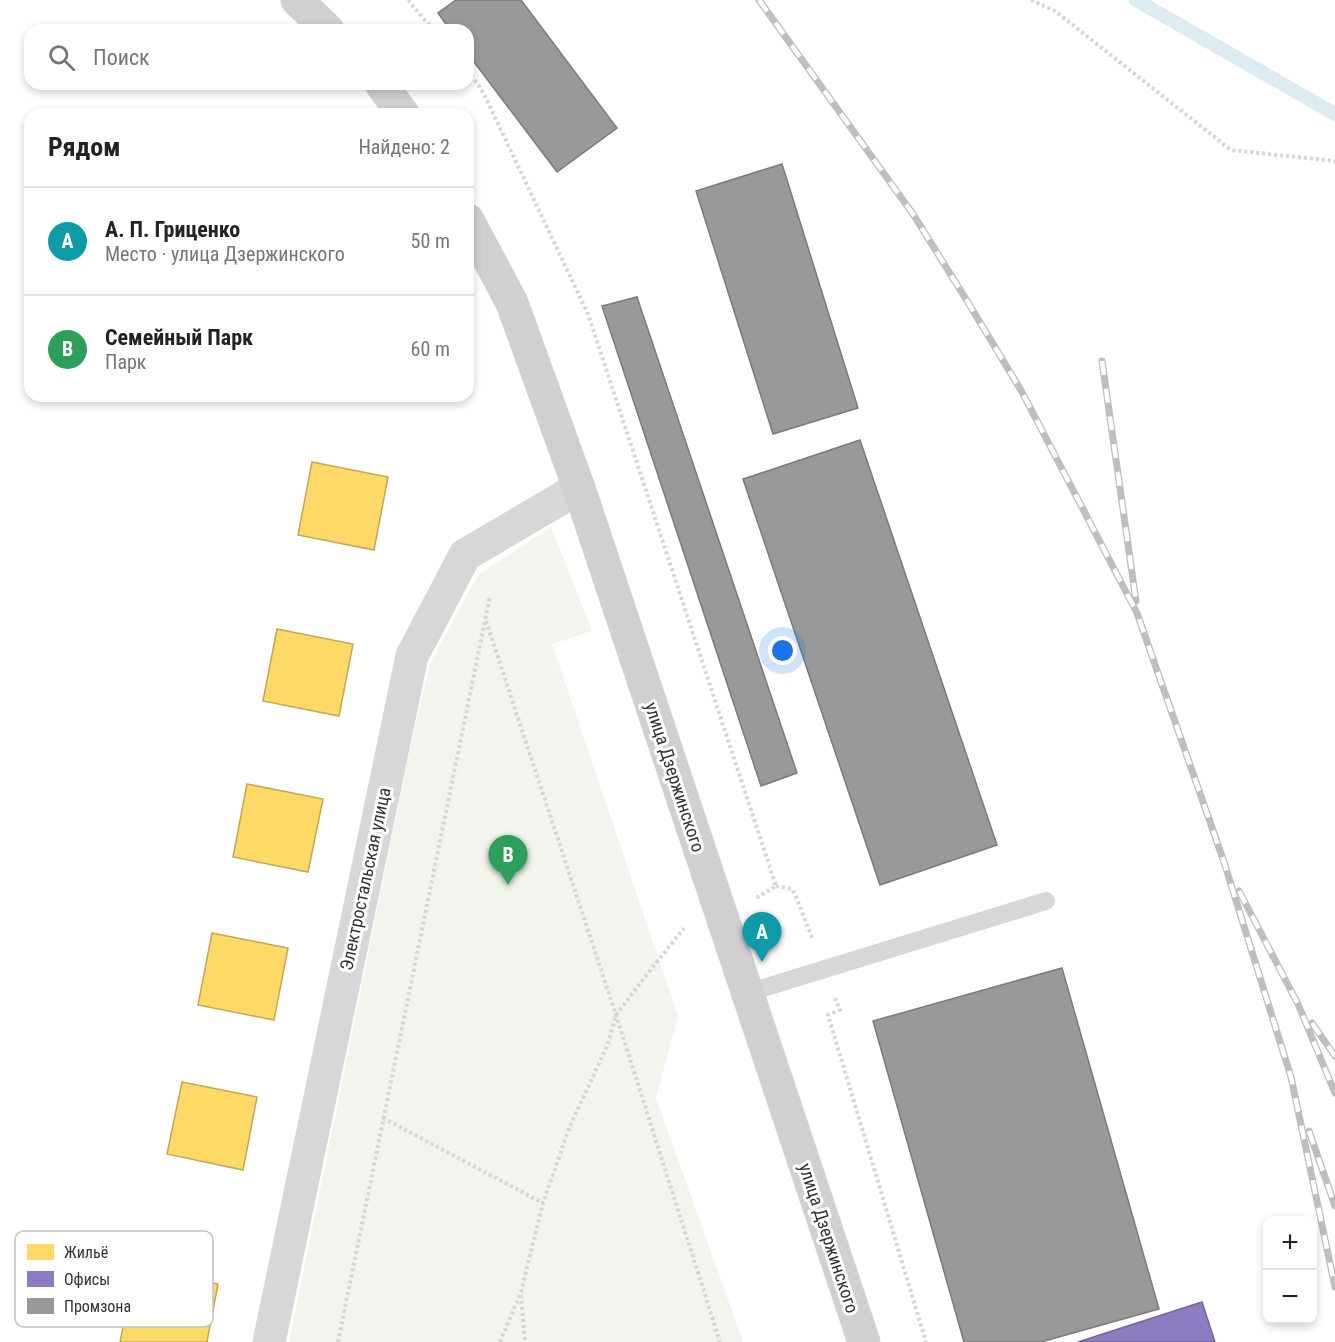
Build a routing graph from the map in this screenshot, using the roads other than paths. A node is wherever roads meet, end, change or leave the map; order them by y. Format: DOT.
graph roads {
  1 [pos="297,0"];
  2 [pos="322,24"];
  3 [pos="386,90"];
  4 [pos="399,108"];
  5 [pos="474,231"];
  6 [pos="579,488"];
  7 [pos="1046,901"];
  8 [pos="747,993"];
  9 [pos="269,1342"];
  10 [pos="864,1342"];
  1 -- 2 [label="main road"];
  3 -- 4 [label="main road"];
  5 -- 6 [label="main road, улица Дзержинского"];
  6 -- 8 [label="main road, улица Дзержинского"];
  6 -- 9 [label="street, Электростальская улица"];
  7 -- 8 [label="lane"];
  8 -- 10 [label="main road, улица Дзержинского"];
}
